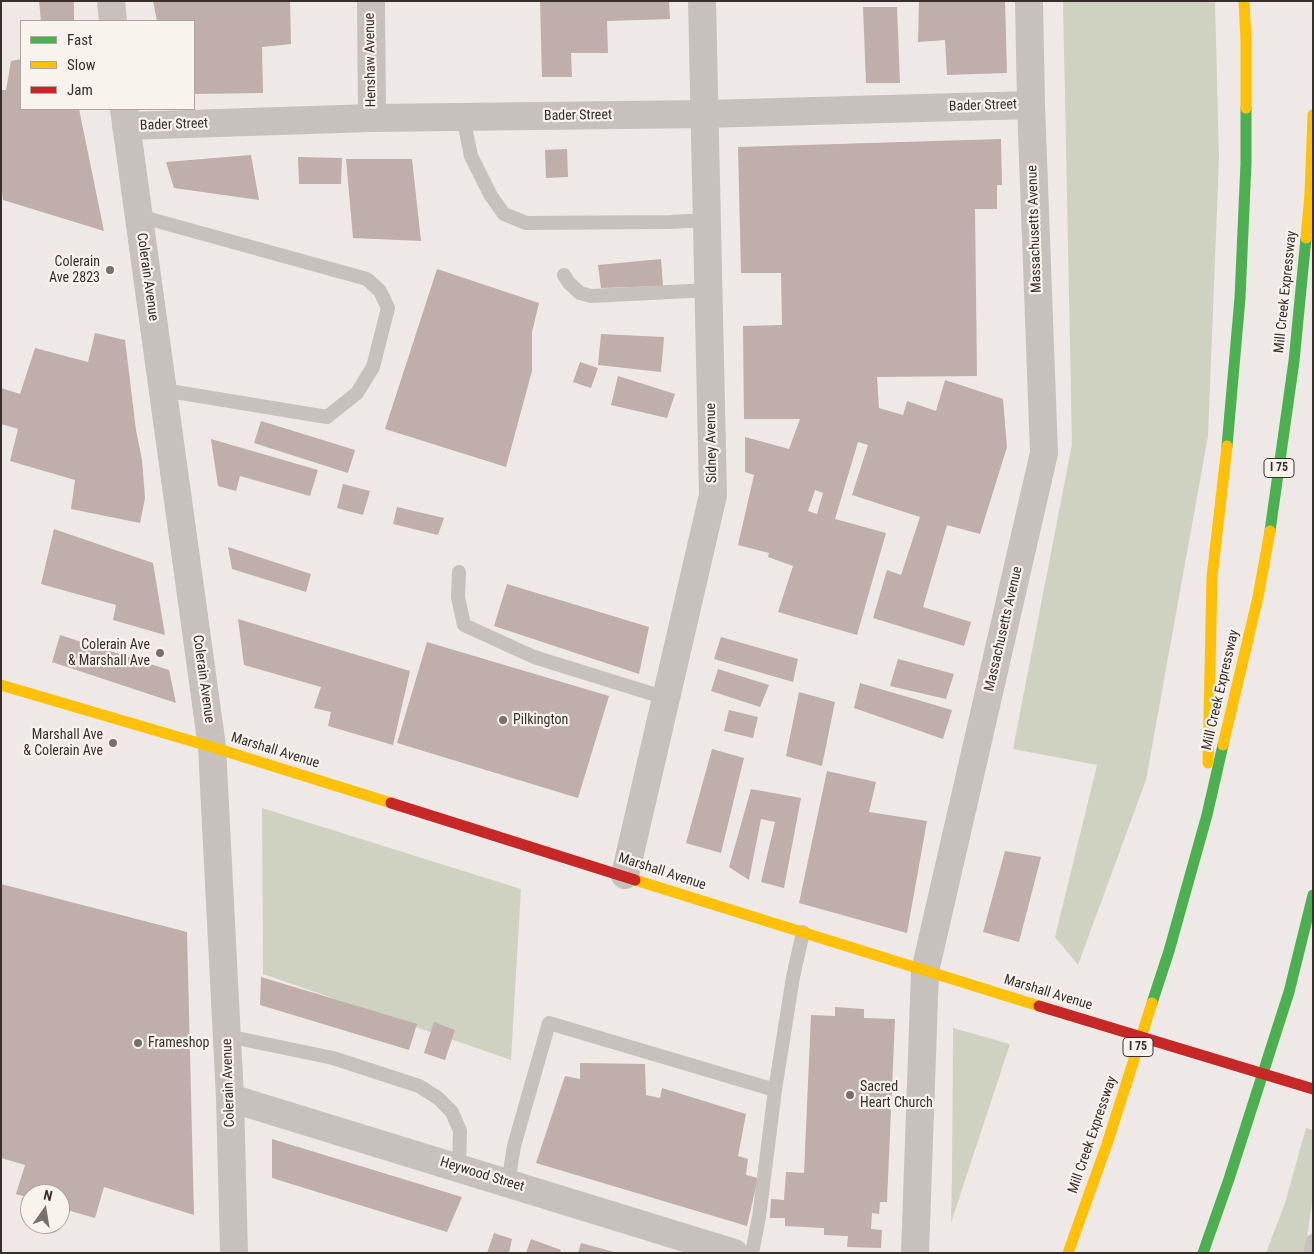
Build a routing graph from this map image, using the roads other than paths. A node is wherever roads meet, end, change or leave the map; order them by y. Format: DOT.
graph roads {
  1 [pos="111,1"];
  2 [pos="371,1"];
  3 [pos="702,1"];
  4 [pos="1029,1"];
  5 [pos="1244,1"];
  6 [pos="113,20"];
  7 [pos="1031,105"];
  8 [pos="705,114"];
  9 [pos="1313,115"];
  10 [pos="125,117"];
  11 [pos="463,117"];
  12 [pos="372,118"];
  13 [pos="139,216"];
  14 [pos="707,220"];
  15 [pos="564,275"];
  16 [pos="709,290"];
  17 [pos="163,390"];
  18 [pos="459,572"];
  19 [pos="1,685"];
  20 [pos="666,698"];
  21 [pos="212,747"];
  22 [pos="1207,815"];
  23 [pos="625,876"];
  24 [pos="1313,895"];
  25 [pos="803,932"];
  26 [pos="925,971"];
  27 [pos="227,1036"];
  28 [pos="1313,1089"];
  29 [pos="775,1090"];
  30 [pos="230,1098"];
  31 [pos="459,1168"];
  32 [pos="508,1183"];
  33 [pos="234,1253"];
  34 [pos="734,1253"];
  35 [pos="752,1253"];
  36 [pos="915,1253"];
  37 [pos="1068,1253"];
  38 [pos="1203,1253"];
  1 -- 6 [label="street"];
  2 -- 12 [label="street, Henshaw Avenue"];
  3 -- 8 [label="street, Sidney Avenue"];
  4 -- 7 [label="street, Massachusetts Avenue"];
  5 -- 22 [label="main road"];
  7 -- 8 [label="street, Bader Street"];
  7 -- 26 [label="street, Massachusetts Avenue"];
  8 -- 11 [label="street, Bader Street"];
  8 -- 14 [label="street, Sidney Avenue"];
  9 -- 22 [label="main road, Mill Creek Expressway / I 75"];
  10 -- 12 [label="street, Bader Street"];
  10 -- 13 [label="street, Colerain Avenue"];
  11 -- 12 [label="street, Bader Street"];
  11 -- 14 [label="lane"];
  13 -- 17 [label="street, Colerain Avenue"];
  13 -- 17 [label="lane"];
  14 -- 16 [label="street, Sidney Avenue"];
  15 -- 16 [label="lane"];
  16 -- 20 [label="street, Sidney Avenue"];
  17 -- 21 [label="street, Colerain Avenue"];
  18 -- 20 [label="lane"];
  19 -- 21 [label="main road, Marshall Avenue"];
  20 -- 23 [label="street, Sidney Avenue"];
  21 -- 23 [label="main road, Marshall Avenue"];
  21 -- 27 [label="street, Colerain Avenue"];
  22 -- 37 [label="main road, Mill Creek Expressway / I 75"];
  23 -- 25 [label="main road, Marshall Avenue"];
  24 -- 38 [label="main road"];
  25 -- 26 [label="main road, Marshall Avenue"];
  25 -- 29 [label="lane"];
  26 -- 28 [label="main road, Marshall Avenue"];
  26 -- 36 [label="street, Massachusetts Avenue"];
  27 -- 30 [label="street, Colerain Avenue"];
  27 -- 31 [label="lane"];
  29 -- 32 [label="lane"];
  29 -- 35 [label="lane"];
  30 -- 31 [label="street, Heywood Street"];
  30 -- 33 [label="street, Colerain Avenue"];
  31 -- 32 [label="street, Heywood Street"];
  32 -- 34 [label="street, Heywood Street"];
}
